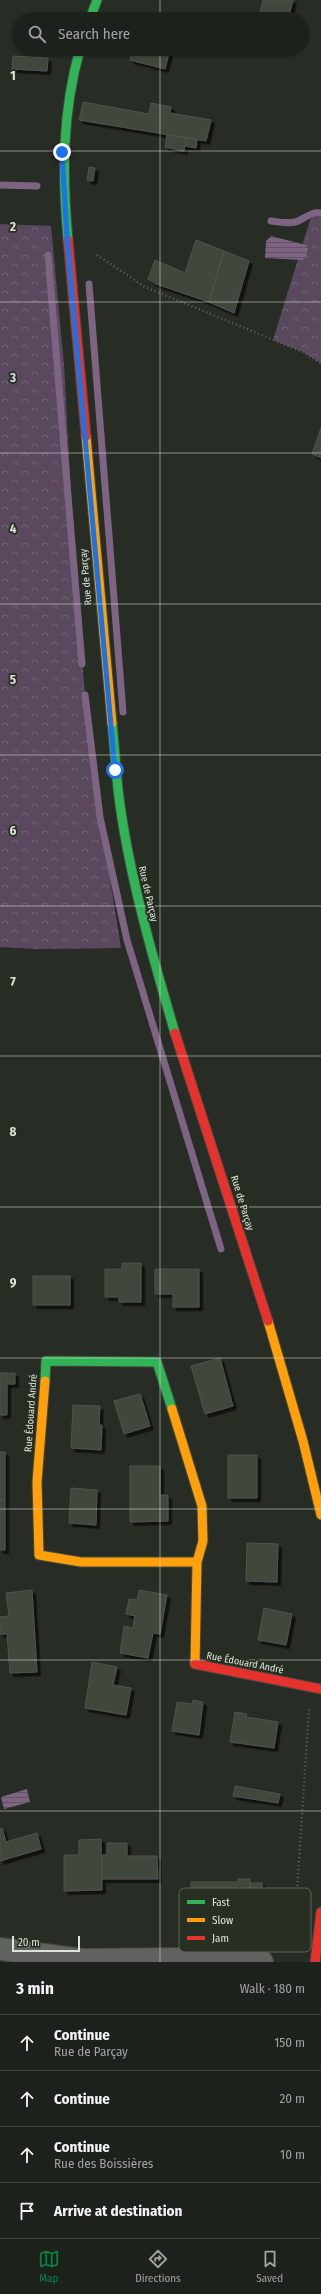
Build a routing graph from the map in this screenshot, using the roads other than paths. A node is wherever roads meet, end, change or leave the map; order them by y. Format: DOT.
graph roads {
  1 [pos="97,0"];
  2 [pos="93,12"];
  3 [pos="78,56"];
  4 [pos="321,1515"];
  5 [pos="197,1562"];
  6 [pos="321,1689"];
  7 [pos="321,1912"];
  8 [pos="0,1949"];
  9 [pos="262,1962"];
  10 [pos="315,1962"];
  1 -- 2 [label="street"];
  3 -- 4 [label="street, Rue de Parçay"];
  5 -- 5 [label="street, Rue Édouard André"];
  5 -- 6 [label="street, Rue Édouard André"];
  7 -- 10 [label="street"];
  8 -- 9 [label="street"];
}
